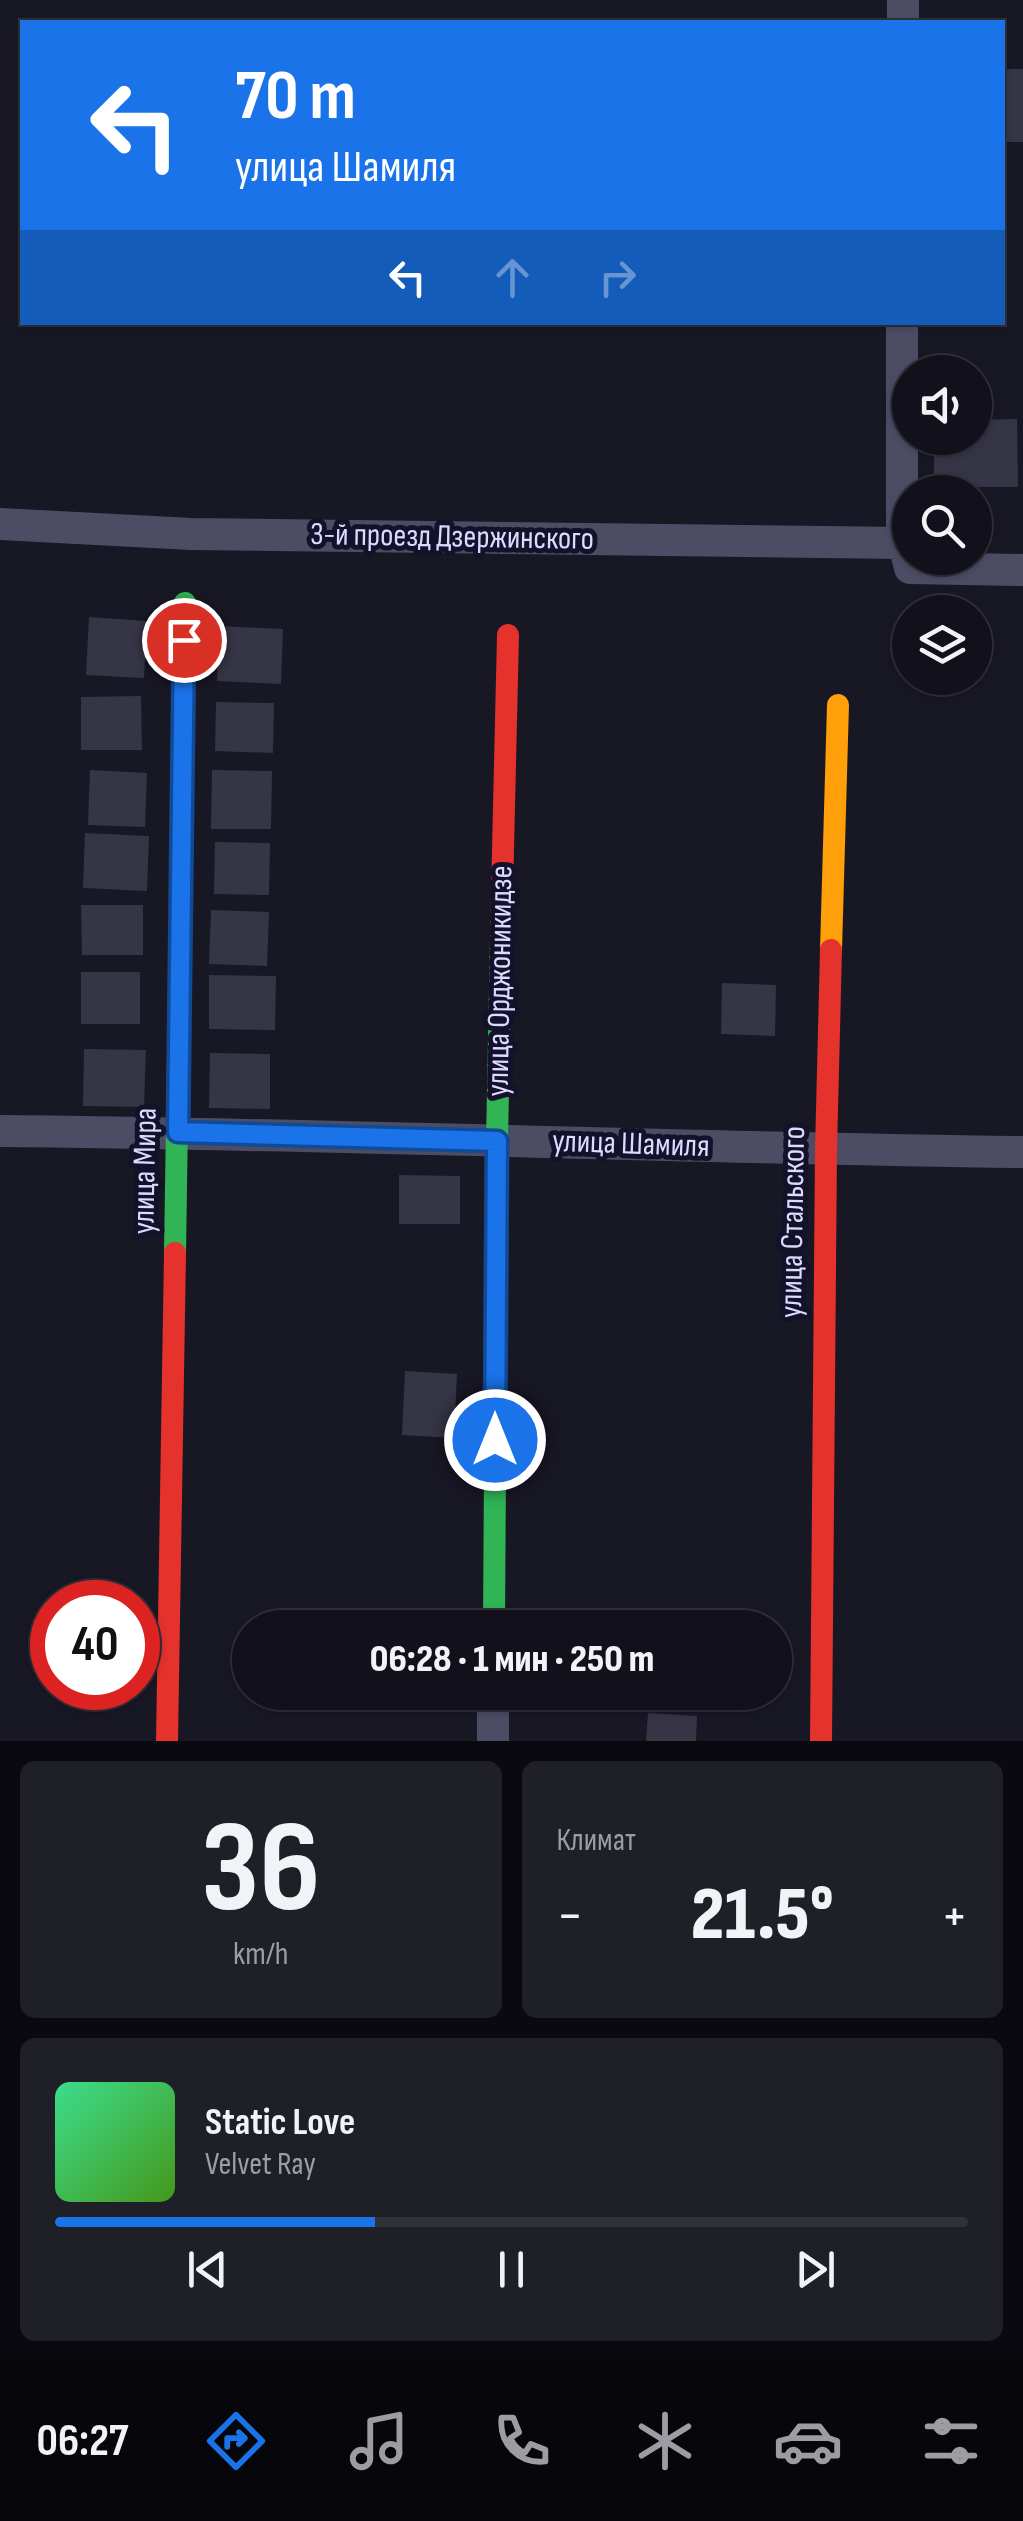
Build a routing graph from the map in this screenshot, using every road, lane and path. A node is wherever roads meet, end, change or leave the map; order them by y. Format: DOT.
graph roads {
  1 [pos="902,325"];
  2 [pos="903,475"];
  3 [pos="0,524"];
  4 [pos="892,543"];
  5 [pos="992,569"];
  6 [pos="1023,570"];
  7 [pos="185,603"];
  8 [pos="508,635"];
  9 [pos="838,704"];
  10 [pos="0,1132"];
  11 [pos="178,1132"];
  12 [pos="497,1141"];
  13 [pos="826,1150"];
  14 [pos="1023,1152"];
  15 [pos="494,1610"];
  16 [pos="493,1710"];
  17 [pos="167,1741"];
  18 [pos="493,1741"];
  19 [pos="821,1741"];
  1 -- 2 [label="street"];
  3 -- 4 [label="street, 3-й проезд Дзержинского"];
  5 -- 6 [label="street"];
  7 -- 11 [label="street, улица Мира"];
  8 -- 12 [label="street, улица Орджоникидзе"];
  9 -- 13 [label="street, улица Стальского"];
  10 -- 11 [label="street, улица Шамиля"];
  11 -- 12 [label="street, улица Шамиля"];
  11 -- 17 [label="street, улица Мира"];
  12 -- 13 [label="street, улица Шамиля"];
  12 -- 15 [label="street, улица Орджоникидзе"];
  13 -- 14 [label="street, улица Шамиля"];
  13 -- 19 [label="street, улица Стальского"];
  16 -- 18 [label="street"];
}
